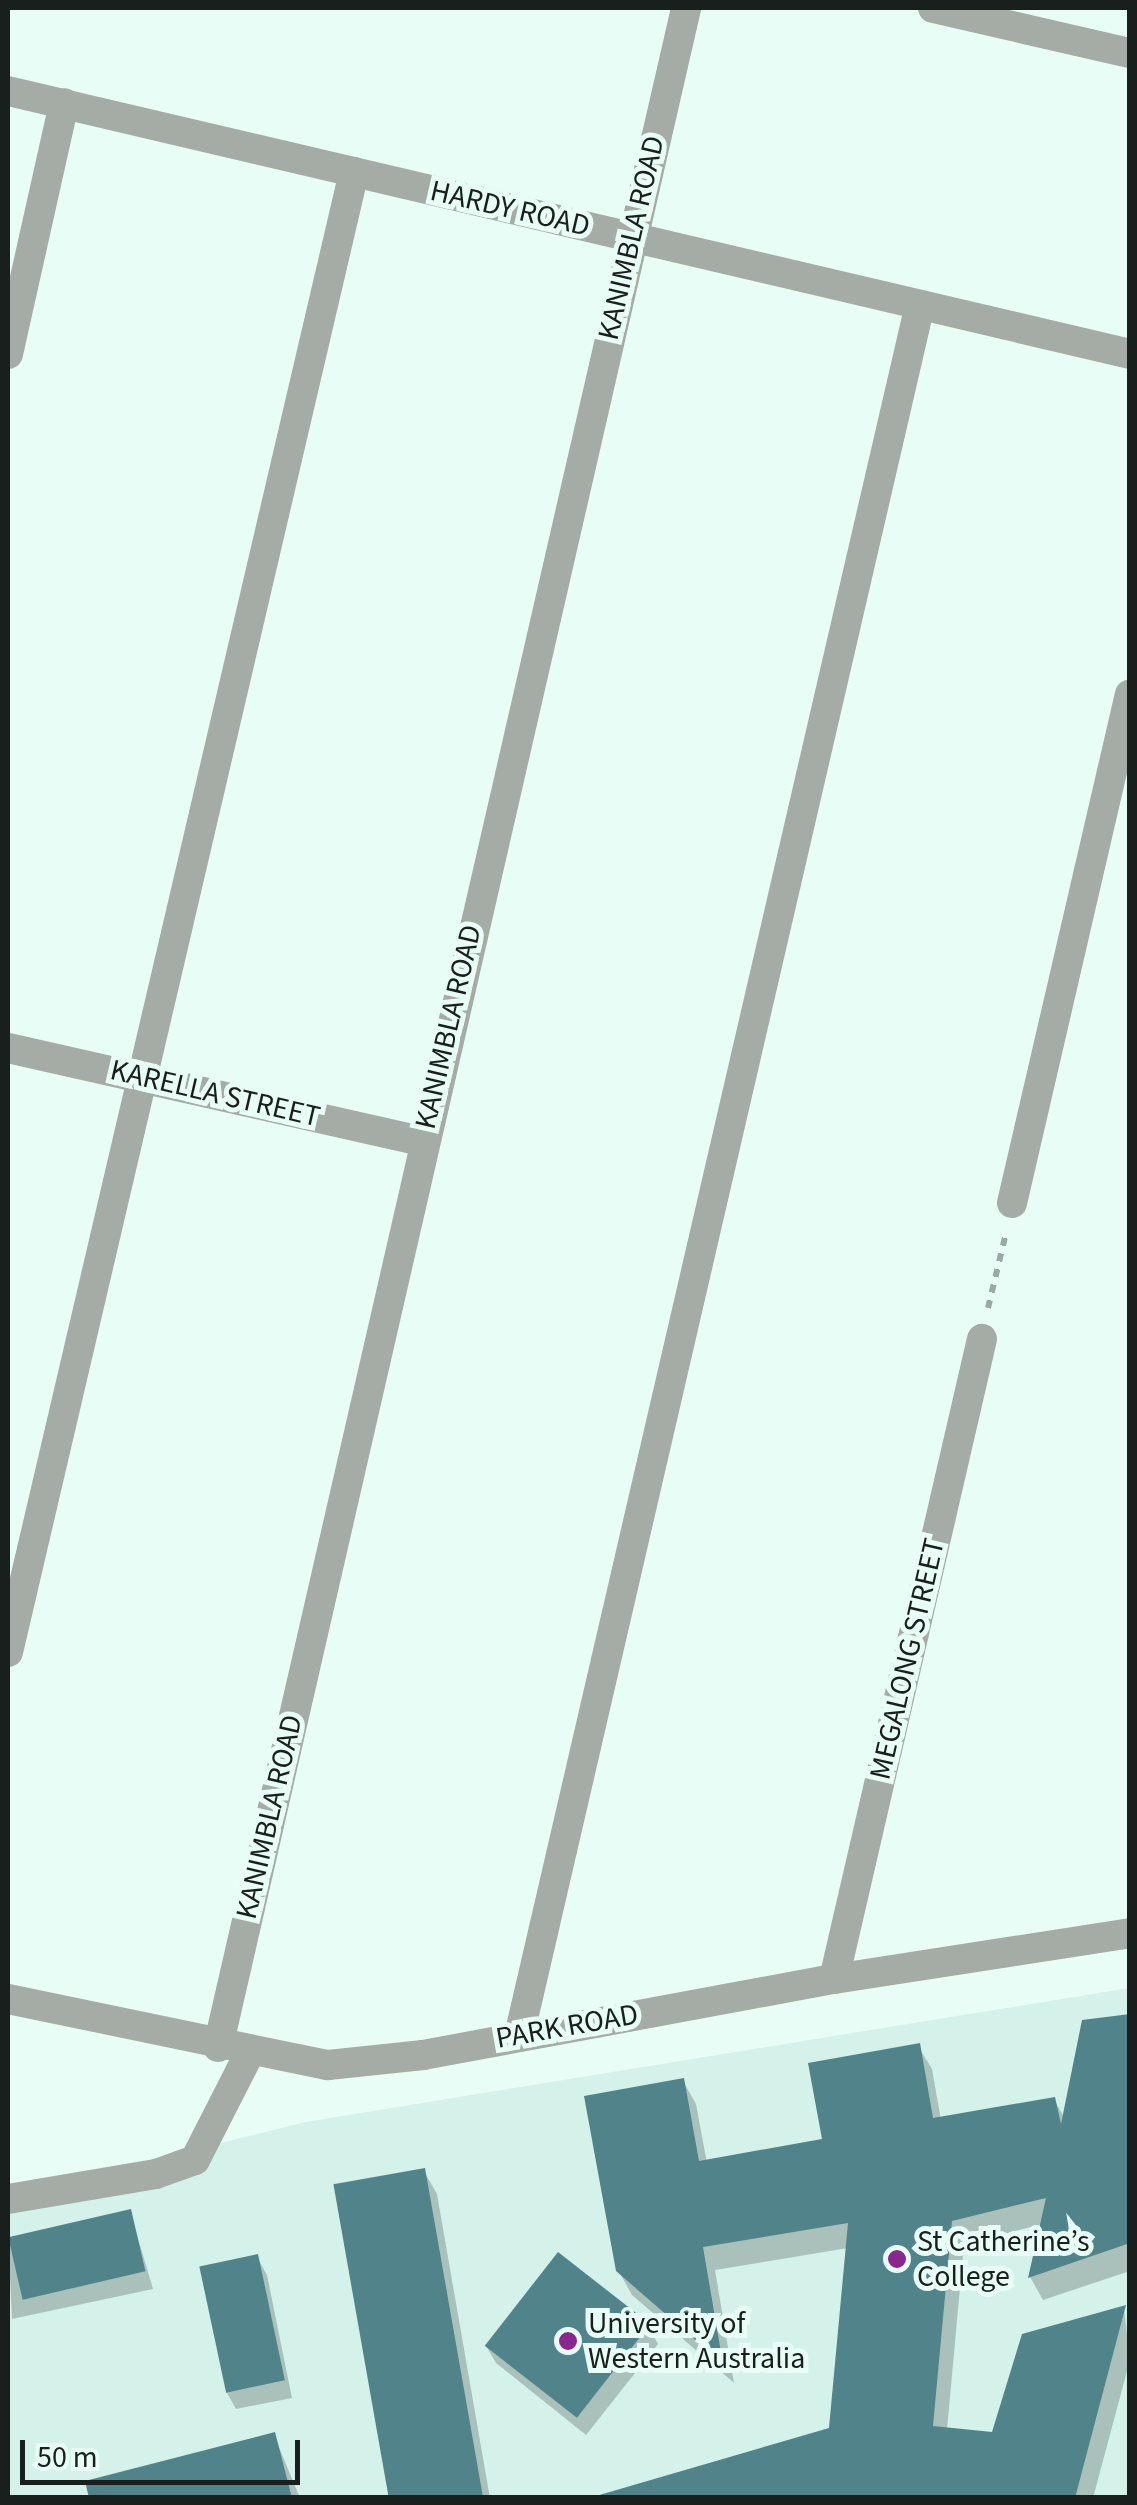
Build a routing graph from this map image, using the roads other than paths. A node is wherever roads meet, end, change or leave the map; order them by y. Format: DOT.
graph roads {
  1 [pos="686,8"];
  2 [pos="933,8"];
  3 [pos="1130,53"];
  4 [pos="8,91"];
  5 [pos="64,103"];
  6 [pos="354,172"];
  7 [pos="632,238"];
  8 [pos="920,305"];
  9 [pos="8,354"];
  10 [pos="1130,354"];
  11 [pos="1130,694"];
  12 [pos="8,1048"];
  13 [pos="143,1078"];
  14 [pos="422,1141"];
  15 [pos="1012,1203"];
  16 [pos="982,1338"];
  17 [pos="8,1652"];
  18 [pos="1130,1934"];
  19 [pos="834,1979"];
  20 [pos="8,1998"];
  21 [pos="520,2036"];
  22 [pos="218,2047"];
  23 [pos="250,2052"];
  24 [pos="8,2199"];
  1 -- 7 [label="street, KANIMBLA ROAD"];
  2 -- 3 [label="street"];
  4 -- 5 [label="street, HARDY ROAD"];
  5 -- 6 [label="street, HARDY ROAD"];
  5 -- 9 [label="street"];
  6 -- 7 [label="street, HARDY ROAD"];
  6 -- 13 [label="street"];
  7 -- 8 [label="street, HARDY ROAD"];
  7 -- 14 [label="street, KANIMBLA ROAD"];
  8 -- 10 [label="street, HARDY ROAD"];
  8 -- 21 [label="street"];
  11 -- 15 [label="street"];
  12 -- 13 [label="street, KARELLA STREET"];
  13 -- 14 [label="street, KARELLA STREET"];
  13 -- 17 [label="street"];
  14 -- 22 [label="street, KANIMBLA ROAD"];
  16 -- 19 [label="street, MEGALONG STREET"];
  18 -- 19 [label="street, PARK ROAD"];
  19 -- 21 [label="street, PARK ROAD"];
  20 -- 22 [label="street, PARK ROAD"];
  21 -- 23 [label="street, PARK ROAD"];
  22 -- 23 [label="street, PARK ROAD"];
  23 -- 24 [label="street"];
}
